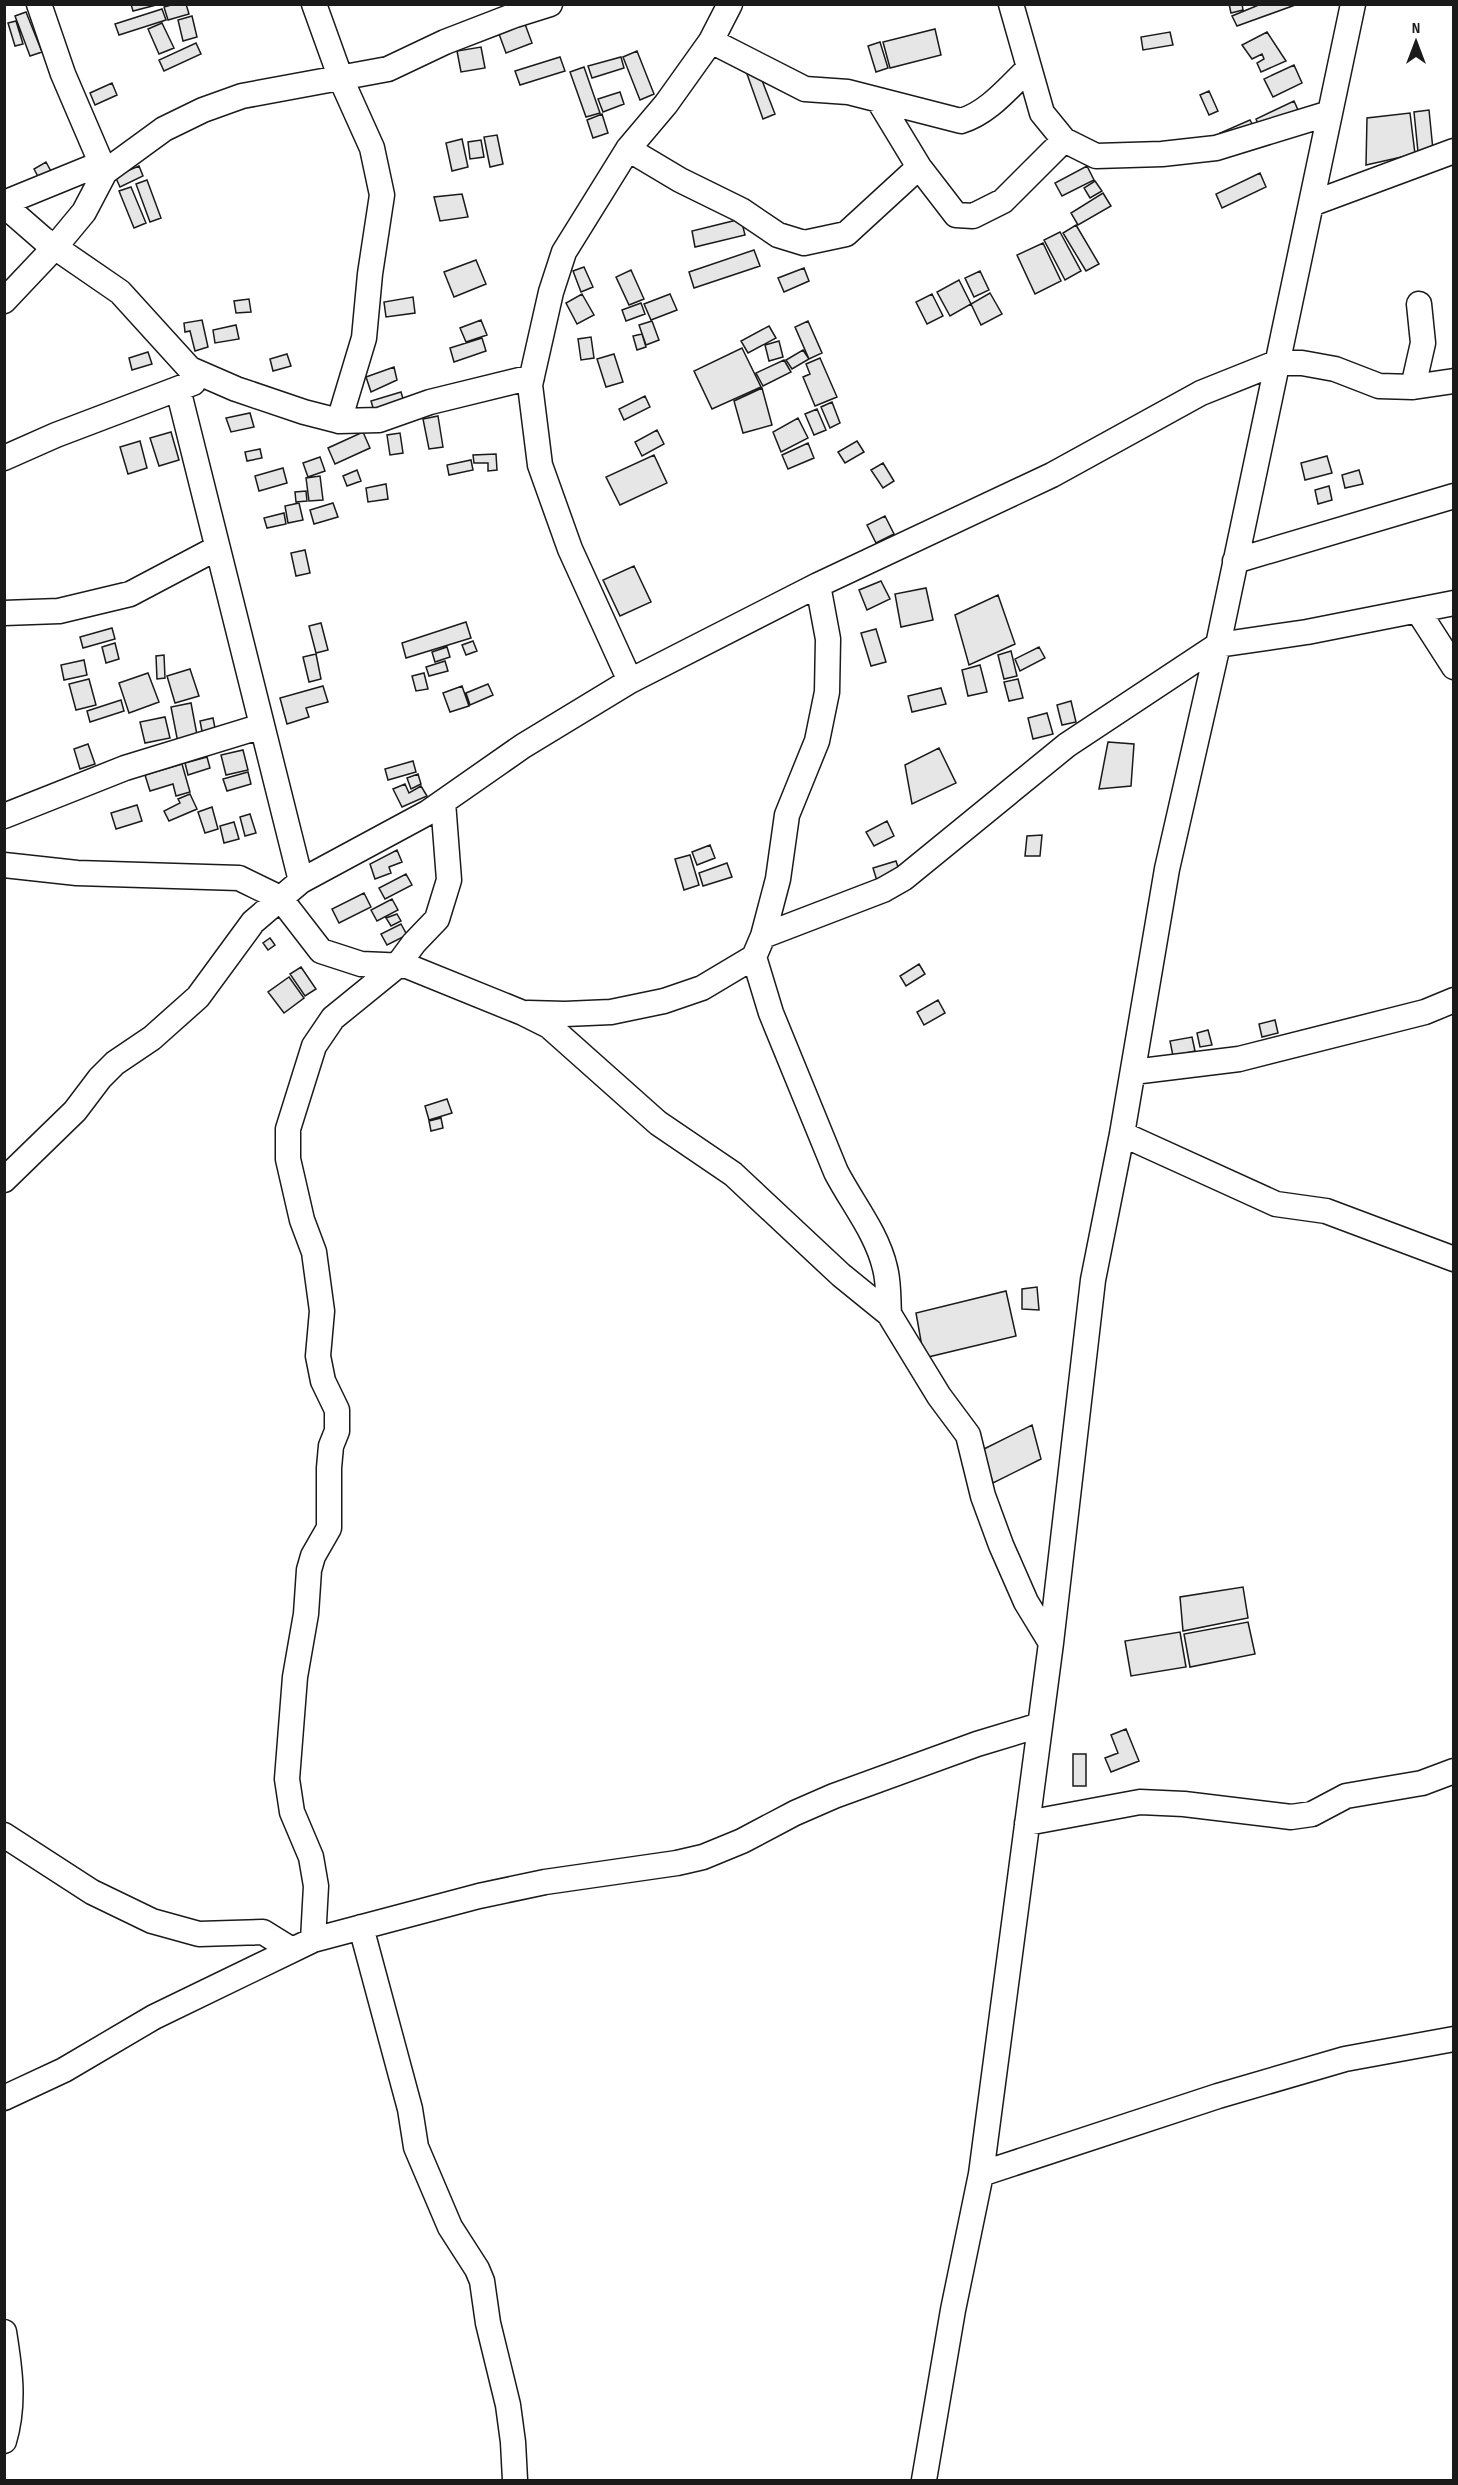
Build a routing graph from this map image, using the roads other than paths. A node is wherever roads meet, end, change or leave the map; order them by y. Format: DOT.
graph roads {
  1 [pos="39,4"];
  2 [pos="314,4"];
  3 [pos="550,4"];
  4 [pos="730,4"];
  5 [pos="1011,4"];
  6 [pos="1353,4"];
  7 [pos="711,41"];
  8 [pos="1028,69"];
  9 [pos="341,79"];
  10 [pos="879,101"];
  11 [pos="1330,113"];
  12 [pos="1064,140"];
  13 [pos="628,149"];
  14 [pos="1454,151"];
  15 [pos="103,167"];
  16 [pos="919,167"];
  17 [pos="4,204"];
  18 [pos="1311,204"];
  19 [pos="55,247"];
  20 [pos="4,301"];
  21 [pos="1419,304"];
  22 [pos="1276,363"];
  23 [pos="209,377"];
  24 [pos="532,377"];
  25 [pos="1454,381"];
  26 [pos="1413,387"];
  27 [pos="178,389"];
  28 [pos="339,421"];
  29 [pos="4,458"];
  30 [pos="1454,496"];
  31 [pos="217,548"];
  32 [pos="1235,561"];
  33 [pos="818,585"];
  34 [pos="1454,603"];
  35 [pos="1418,611"];
  36 [pos="4,613"];
  37 [pos="1218,645"];
  38 [pos="1454,667"];
  39 [pos="630,681"];
  40 [pos="262,726"];
  41 [pos="443,802"];
  42 [pos="4,816"];
  43 [pos="4,865"];
  44 [pos="301,881"];
  45 [pos="280,898"];
  46 [pos="758,947"];
  47 [pos="397,966"];
  48 [pos="1454,1000"];
  49 [pos="523,1013"];
  50 [pos="1133,1072"];
  51 [pos="1122,1134"];
  52 [pos="4,1180"];
  53 [pos="1454,1259"];
  54 [pos="889,1314"];
  55 [pos="1051,1643"];
  56 [pos="1040,1725"];
  57 [pos="1454,1771"];
  58 [pos="1028,1823"];
  59 [pos="4,1835"];
  60 [pos="361,1927"];
  61 [pos="303,1945"];
  62 [pos="1454,2039"];
  63 [pos="4,2098"];
  64 [pos="981,2174"];
  65 [pos="4,2332"];
  66 [pos="4,2441"];
  67 [pos="515,2481"];
  68 [pos="924,2481"];
  1 -- 15 [label="street"];
  2 -- 9 [label="street"];
  3 -- 9 [label="street"];
  4 -- 7 [label="street"];
  5 -- 8 [label="street"];
  6 -- 11 [label="street"];
  7 -- 10 [label="street"];
  7 -- 13 [label="street"];
  8 -- 10 [label="street"];
  8 -- 12 [label="street"];
  9 -- 15 [label="street"];
  9 -- 28 [label="street"];
  10 -- 16 [label="street"];
  11 -- 12 [label="street"];
  11 -- 18 [label="street"];
  12 -- 16 [label="street"];
  13 -- 16 [label="street"];
  13 -- 24 [label="street"];
  14 -- 18 [label="street"];
  15 -- 17 [label="street"];
  15 -- 19 [label="street"];
  17 -- 19 [label="street"];
  18 -- 22 [label="street"];
  19 -- 20 [label="street"];
  19 -- 23 [label="street"];
  21 -- 26 [label="street"];
  22 -- 26 [label="street"];
  22 -- 32 [label="street"];
  22 -- 33 [label="street"];
  23 -- 27 [label="street"];
  23 -- 28 [label="street"];
  24 -- 28 [label="street"];
  24 -- 39 [label="street"];
  25 -- 26 [label="street"];
  27 -- 29 [label="street"];
  27 -- 31 [label="street"];
  30 -- 32 [label="street"];
  31 -- 36 [label="street"];
  31 -- 40 [label="street"];
  32 -- 37 [label="street"];
  33 -- 39 [label="street"];
  33 -- 46 [label="street"];
  34 -- 35 [label="street"];
  35 -- 37 [label="street"];
  35 -- 38 [label="street"];
  37 -- 46 [label="street"];
  37 -- 50 [label="street"];
  39 -- 41 [label="street"];
  40 -- 42 [label="street"];
  40 -- 44 [label="street"];
  41 -- 44 [label="street"];
  41 -- 47 [label="street"];
  43 -- 45 [label="street"];
  44 -- 45 [label="street"];
  45 -- 47 [label="street"];
  45 -- 52 [label="street"];
  46 -- 49 [label="street"];
  46 -- 54 [label="street"];
  47 -- 49 [label="street"];
  47 -- 61 [label="street"];
  48 -- 50 [label="street"];
  49 -- 54 [label="street"];
  50 -- 51 [label="street"];
  51 -- 53 [label="street"];
  51 -- 55 [label="street"];
  54 -- 55 [label="street"];
  55 -- 56 [label="street"];
  56 -- 58 [label="street"];
  56 -- 60 [label="street"];
  57 -- 58 [label="street"];
  58 -- 64 [label="street"];
  59 -- 61 [label="street"];
  60 -- 61 [label="street"];
  60 -- 67 [label="street"];
  61 -- 63 [label="street"];
  62 -- 64 [label="street"];
  64 -- 68 [label="street"];
  65 -- 66 [label="street"];
}
